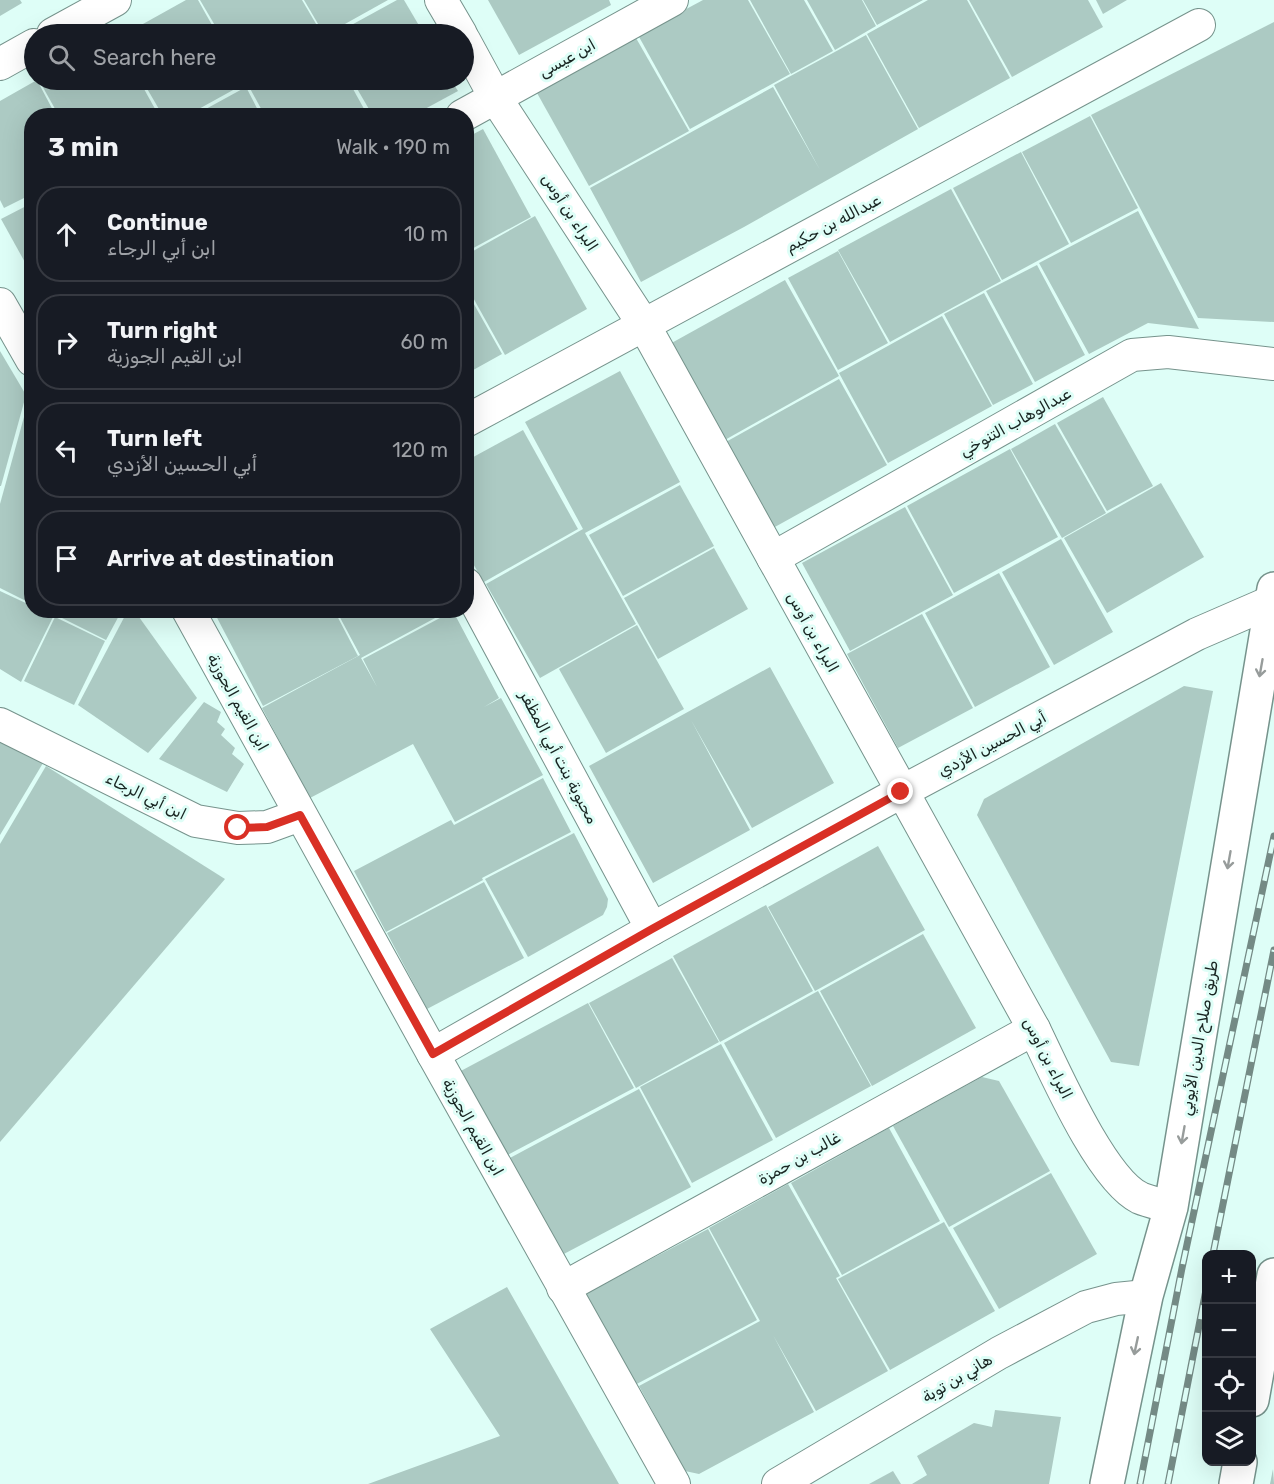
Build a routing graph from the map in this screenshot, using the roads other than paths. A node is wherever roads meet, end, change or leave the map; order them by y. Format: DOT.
graph roads {
  1 [pos="115,0"];
  2 [pos="441,0"];
  3 [pos="672,0"];
  4 [pos="71,24"];
  5 [pos="454,24"];
  6 [pos="1199,25"];
  7 [pos="24,51"];
  8 [pos="474,58"];
  9 [pos="0,64"];
  10 [pos="495,97"];
  11 [pos="474,109"];
  12 [pos="0,304"];
  13 [pos="644,325"];
  14 [pos="24,345"];
  15 [pos="1274,364"];
  16 [pos="474,418"];
  17 [pos="773,558"];
  18 [pos="1273,595"];
  19 [pos="474,599"];
  20 [pos="192,618"];
  21 [pos="0,724"];
  22 [pos="901,792"];
  23 [pos="300,815"];
  24 [pos="652,929"];
  25 [pos="1034,1029"];
  26 [pos="433,1054"];
  27 [pos="1171,1207"];
  28 [pos="1274,1275"];
  29 [pos="563,1288"];
  30 [pos="1146,1296"];
  31 [pos="1256,1373"];
  32 [pos="1239,1466"];
  33 [pos="674,1484"];
  34 [pos="778,1484"];
  35 [pos="1107,1484"];
  36 [pos="1236,1484"];
  1 -- 4 [label="street"];
  2 -- 5 [label="street"];
  3 -- 10 [label="street, ابن عيسى"];
  6 -- 13 [label="street, عبدالله بن حكيم"];
  7 -- 9 [label="street"];
  8 -- 10 [label="street, البراء بن أوس"];
  10 -- 11 [label="street, ابن عيسى"];
  10 -- 13 [label="street, البراء بن أوس"];
  12 -- 14 [label="street"];
  13 -- 16 [label="street, عبدالله بن حكيم"];
  13 -- 17 [label="street, البراء بن أوس"];
  15 -- 17 [label="street, عبدالوهاب التنوخي"];
  17 -- 22 [label="street, البراء بن أوس"];
  18 -- 22 [label="street, أبي الحسين الأزدي"];
  18 -- 27 [label="main road, طريق صلاح الدين الأيوبي, one-way"];
  19 -- 24 [label="street, محبوبة بنت أبي المظفر"];
  20 -- 23 [label="street, ابن القيم الجوزية"];
  21 -- 23 [label="street, ابن أبي الرجاء"];
  22 -- 24 [label="street, أبي الحسين الأزدي"];
  22 -- 25 [label="street, البراء بن أوس"];
  23 -- 26 [label="street, ابن القيم الجوزية"];
  24 -- 26 [label="street, أبي الحسين الأزدي"];
  25 -- 27 [label="street, البراء بن أوس"];
  25 -- 29 [label="street, غالب بن حمزة"];
  26 -- 29 [label="street, ابن القيم الجوزية"];
  27 -- 30 [label="main road, طريق صلاح الدين الأيوبي"];
  28 -- 31 [label="main road"];
  29 -- 33 [label="street, ابن القيم الجوزية"];
  30 -- 34 [label="street, هاني بن توبة"];
  30 -- 35 [label="main road, طريق صلاح الدين الأيوبي, one-way"];
  32 -- 36 [label="main road"];
}
